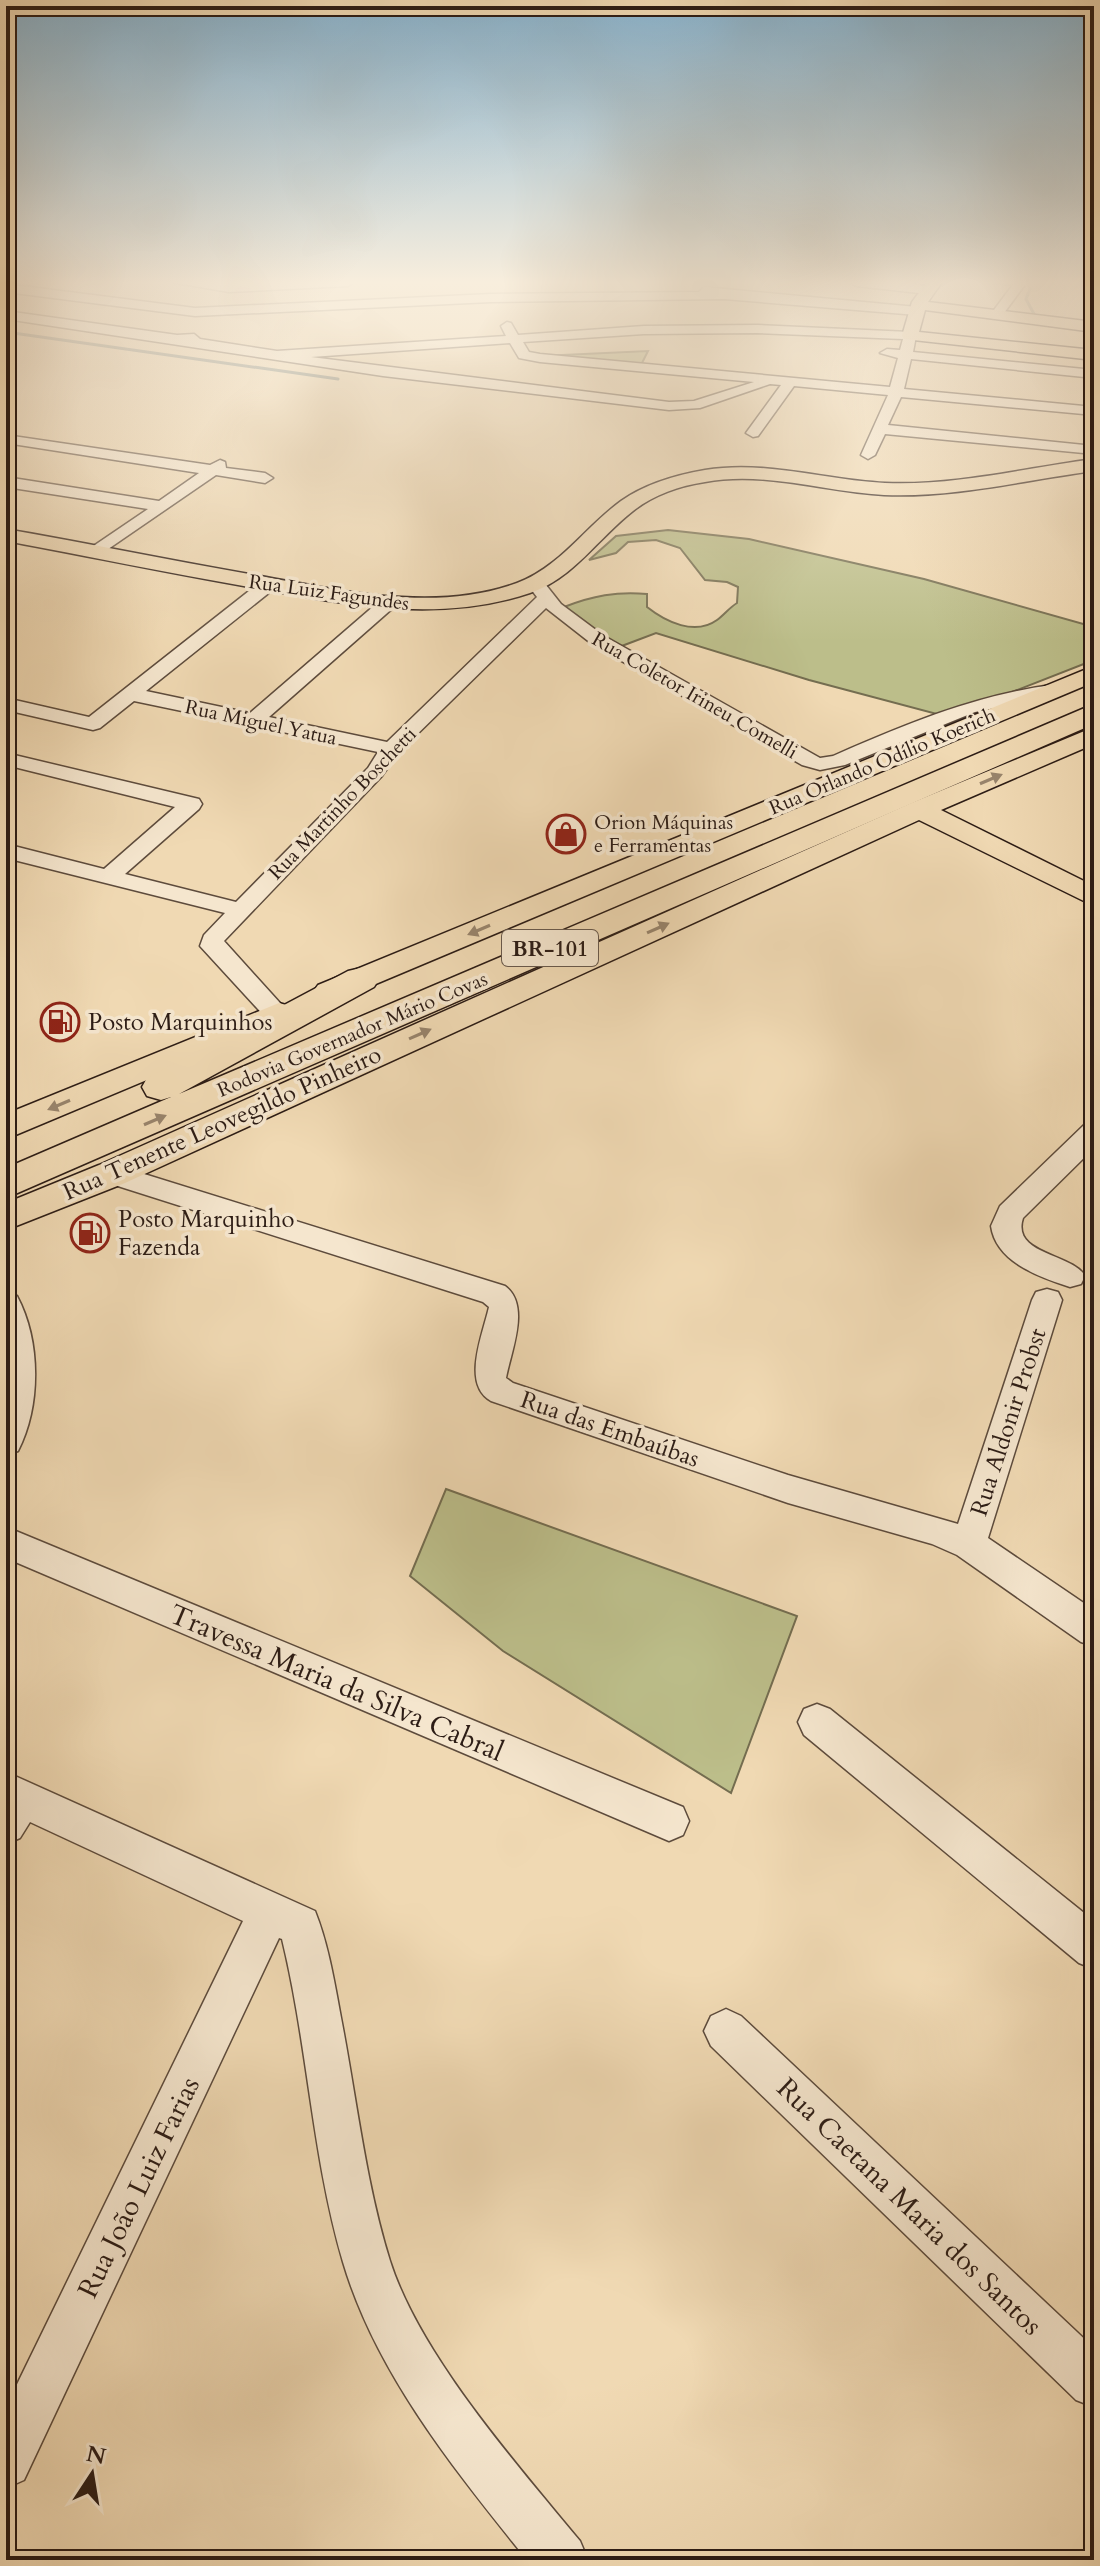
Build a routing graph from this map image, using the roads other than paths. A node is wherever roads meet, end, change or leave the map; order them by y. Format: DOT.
graph roads {
  1 [pos="638,402"];
  2 [pos="707,402"];
  3 [pos="771,402"];
  4 [pos="892,402"];
  5 [pos="998,402"];
  6 [pos="1094,411"];
  7 [pos="47,428"];
  8 [pos="880,429"];
  9 [pos="753,433"];
  10 [pos="6,439"];
  11 [pos="24,442"];
  12 [pos="1094,450"];
  13 [pos="6,453"];
  14 [pos="235,454"];
  15 [pos="868,455"];
  16 [pos="1094,465"];
  17 [pos="212,470"];
  18 [pos="265,478"];
  19 [pos="6,482"];
  20 [pos="161,506"];
  21 [pos="6,535"];
  22 [pos="98,551"];
  23 [pos="269,584"];
  24 [pos="541,591"];
  25 [pos="388,603"];
  26 [pos="1094,673"];
  27 [pos="1051,691"];
  28 [pos="1094,692"];
  29 [pos="131,694"];
  30 [pos="6,704"];
  31 [pos="1094,713"];
  32 [pos="254,720"];
  33 [pos="1094,726"];
  34 [pos="1094,735"];
  35 [pos="391,749"];
  36 [pos="1047,755"];
  37 [pos="6,759"];
  38 [pos="919,810"];
  39 [pos="6,851"];
  40 [pos="108,877"];
  41 [pos="1094,897"];
  42 [pos="239,910"];
  43 [pos="361,979"];
  44 [pos="277,1014"];
  45 [pos="161,1087"];
  46 [pos="247,1112"];
  47 [pos="6,1127"];
  48 [pos="1094,1132"];
  49 [pos="6,1153"];
  50 [pos="112,1174"];
  51 [pos="6,1184"];
  52 [pos="6,1191"];
  53 [pos="6,1217"];
  54 [pos="1070,1276"];
  55 [pos="1047,1300"];
  56 [pos="6,1304"];
  57 [pos="6,1442"];
  58 [pos="6,1542"];
  59 [pos="969,1544"];
  60 [pos="1094,1630"];
  61 [pos="817,1722"];
  62 [pos="11,1805"];
  63 [pos="669,1821"];
  64 [pos="270,1911"];
  65 [pos="1094,1948"];
  66 [pos="726,2031"];
  67 [pos="1094,2382"];
  68 [pos="6,2462"];
  69 [pos="561,2560"];
  1 -- 2 [label="street"];
  3 -- 9 [label="street"];
  4 -- 8 [label="street"];
  5 -- 6 [label="street"];
  7 -- 11 [label="street"];
  8 -- 12 [label="street"];
  8 -- 15 [label="street"];
  10 -- 11 [label="street"];
  11 -- 13 [label="street"];
  11 -- 17 [label="street"];
  14 -- 17 [label="street"];
  16 -- 24 [label="main road, Rua Luiz Fagundes"];
  17 -- 18 [label="street"];
  17 -- 20 [label="street"];
  19 -- 20 [label="street"];
  20 -- 22 [label="street"];
  21 -- 22 [label="main road, Rua Luiz Fagundes"];
  22 -- 23 [label="main road, Rua Luiz Fagundes"];
  23 -- 25 [label="main road, Rua Luiz Fagundes"];
  23 -- 29 [label="street"];
  24 -- 25 [label="main road, Rua Luiz Fagundes"];
  24 -- 27 [label="street, Rua Coletor Irineu Comelli"];
  24 -- 35 [label="street, Rua Martinho Boschetti"];
  25 -- 32 [label="street"];
  26 -- 27 [label="main road, Rua Orlando Odílio Koerich"];
  27 -- 43 [label="main road, Rua Orlando Odílio Koerich, one-way"];
  28 -- 45 [label="highway, Rodovia Governador Mário Covas / BR-101"];
  29 -- 30 [label="street"];
  29 -- 32 [label="street, Rua Miguel Yatua"];
  51 -- 31 [label="highway, Rodovia Governador Mário Covas / BR-101, one-way"];
  32 -- 35 [label="street, Rua Miguel Yatua"];
  33 -- 36 [label="highway"];
  34 -- 36 [label="main road, Rua Tenente Leovegildo Pinheiro"];
  35 -- 42 [label="street, Rua Martinho Boschetti"];
  38 -- 36 [label="main road, Rua Tenente Leovegildo Pinheiro, one-way"];
  37 -- 40 [label="street"];
  38 -- 41 [label="main road"];
  46 -- 38 [label="main road, Rua Tenente Leovegildo Pinheiro, one-way"];
  39 -- 40 [label="street"];
  40 -- 42 [label="street"];
  42 -- 44 [label="street, Rua Martinho Boschetti"];
  43 -- 44 [label="main road, Rua Orlando Odílio Koerich"];
  43 -- 45 [label="highway"];
  44 -- 47 [label="main road, Rua Orlando Odílio Koerich, one-way"];
  45 -- 49 [label="highway, Rodovia Governador Mário Covas / BR-101"];
  46 -- 50 [label="main road, Rua Tenente Leovegildo Pinheiro"];
  46 -- 52 [label="highway"];
  48 -- 54 [label="street"];
  50 -- 53 [label="main road, Rua Tenente Leovegildo Pinheiro"];
  50 -- 59 [label="street, Rua das Embaúbas"];
  55 -- 59 [label="street, Rua Aldonir Probst"];
  56 -- 57 [label="street"];
  58 -- 63 [label="street, Travessa Maria da Silva Cabral"];
  59 -- 60 [label="street, Rua das Embaúbas"];
  61 -- 65 [label="street"];
  62 -- 64 [label="street"];
  64 -- 68 [label="street, Rua João Luiz Farias"];
  64 -- 69 [label="street"];
  66 -- 67 [label="street, Rua Caetana Maria dos Santos"];
}
